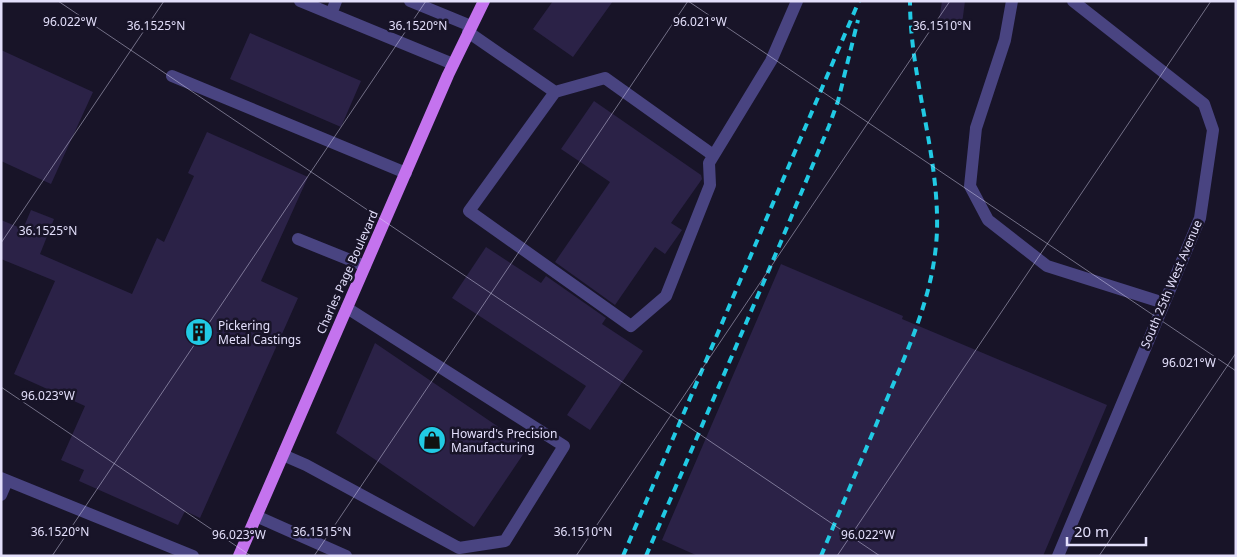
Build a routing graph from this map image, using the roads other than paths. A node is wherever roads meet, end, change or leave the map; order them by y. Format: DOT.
graph roads {
  1 [pos="300,1"];
  2 [pos="336,1"];
  3 [pos="410,1"];
  4 [pos="484,1"];
  5 [pos="797,1"];
  6 [pos="1012,1"];
  7 [pos="1073,1"];
  8 [pos="331,14"];
  9 [pos="469,29"];
  10 [pos="453,64"];
  11 [pos="172,76"];
  12 [pos="555,92"];
  13 [pos="713,155"];
  14 [pos="406,173"];
  15 [pos="298,239"];
  16 [pos="365,266"];
  17 [pos="1164,303"];
  18 [pos="347,308"];
  19 [pos="283,455"];
  20 [pos="4,480"];
  21 [pos="1,495"];
  22 [pos="256,516"];
  23 [pos="193,556"];
  24 [pos="239,556"];
  25 [pos="346,556"];
  26 [pos="1058,556"];
  1 -- 8 [label="street"];
  2 -- 8 [label="street"];
  3 -- 9 [label="street"];
  4 -- 9 [label="main road, Charles Page Boulevard"];
  5 -- 13 [label="street"];
  6 -- 17 [label="street"];
  7 -- 17 [label="street, South 25th West Avenue"];
  8 -- 10 [label="street"];
  9 -- 10 [label="main road, Charles Page Boulevard"];
  9 -- 12 [label="street"];
  10 -- 14 [label="main road, Charles Page Boulevard"];
  11 -- 14 [label="street"];
  12 -- 13 [label="street"];
  12 -- 13 [label="street"];
  14 -- 16 [label="main road, Charles Page Boulevard"];
  15 -- 16 [label="street"];
  16 -- 18 [label="main road, Charles Page Boulevard"];
  17 -- 26 [label="street, South 25th West Avenue"];
  18 -- 19 [label="main road, Charles Page Boulevard"];
  18 -- 19 [label="street"];
  19 -- 22 [label="main road, Charles Page Boulevard"];
  20 -- 21 [label="street"];
  20 -- 23 [label="street"];
  22 -- 24 [label="main road, Charles Page Boulevard"];
  22 -- 25 [label="street"];
}
